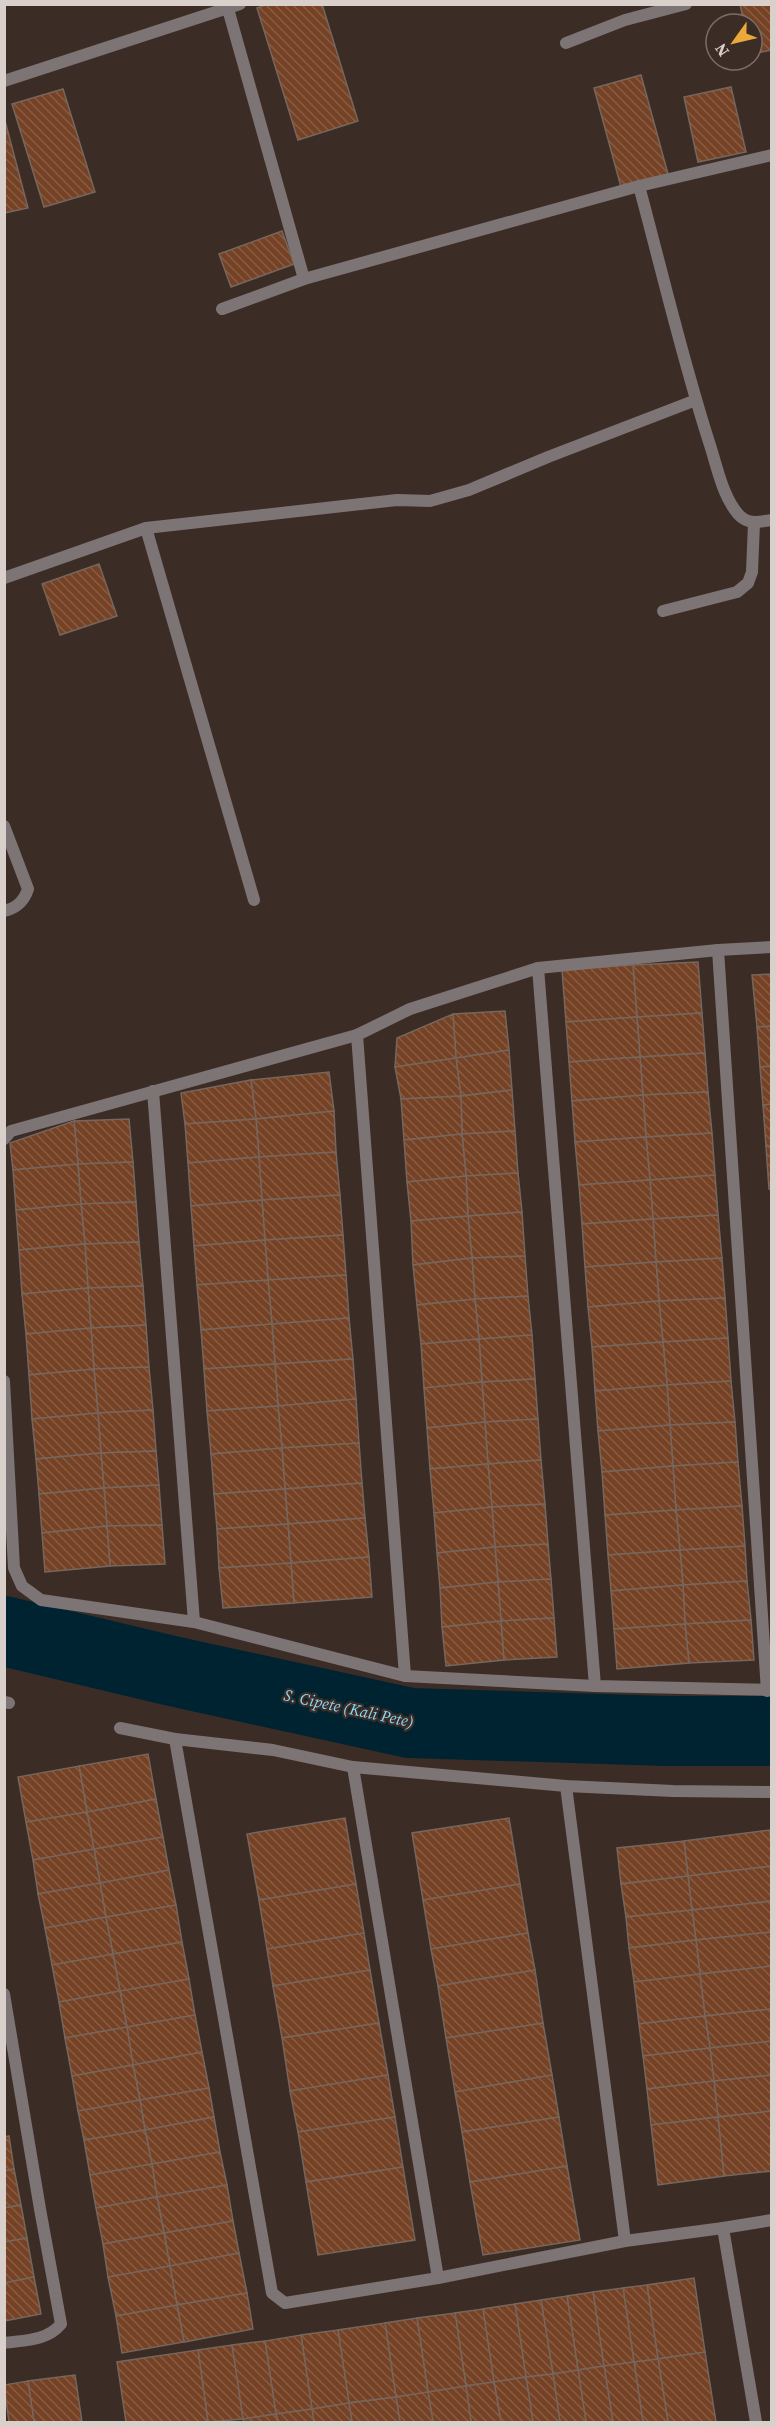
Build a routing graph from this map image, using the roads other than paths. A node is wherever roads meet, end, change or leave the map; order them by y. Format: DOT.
graph roads {
  1 [pos="240,4"];
  2 [pos="686,4"];
  3 [pos="228,9"];
  4 [pos="566,43"];
  5 [pos="4,81"];
  6 [pos="771,154"];
  7 [pos="639,186"];
  8 [pos="304,279"];
  9 [pos="222,309"];
  10 [pos="696,400"];
  11 [pos="771,520"];
  12 [pos="754,523"];
  13 [pos="147,528"];
  14 [pos="4,578"];
  15 [pos="663,611"];
  16 [pos="4,826"];
  17 [pos="254,900"];
  18 [pos="4,911"];
  19 [pos="771,947"];
  20 [pos="718,950"];
  21 [pos="538,968"];
  22 [pos="357,1035"];
  23 [pos="153,1091"];
  24 [pos="4,1139"];
  25 [pos="4,1380"];
  26 [pos="194,1622"];
  27 [pos="405,1676"];
  28 [pos="595,1686"];
  29 [pos="769,1690"];
  30 [pos="120,1728"];
  31 [pos="175,1739"];
  32 [pos="353,1767"];
  33 [pos="566,1786"];
  34 [pos="771,1792"];
  35 [pos="4,1994"];
  36 [pos="771,2220"];
  37 [pos="723,2228"];
  38 [pos="626,2241"];
  39 [pos="438,2278"];
  40 [pos="4,2343"];
  41 [pos="756,2422"];
  1 -- 3 [label="street"];
  2 -- 4 [label="street"];
  3 -- 5 [label="street"];
  3 -- 8 [label="street"];
  6 -- 7 [label="street"];
  7 -- 8 [label="street"];
  7 -- 10 [label="street"];
  8 -- 9 [label="street"];
  10 -- 12 [label="street"];
  10 -- 13 [label="street"];
  11 -- 12 [label="street"];
  12 -- 15 [label="street"];
  13 -- 14 [label="street"];
  13 -- 17 [label="street"];
  16 -- 18 [label="street"];
  19 -- 20 [label="street"];
  20 -- 21 [label="street"];
  20 -- 29 [label="street"];
  21 -- 22 [label="street"];
  21 -- 28 [label="street"];
  22 -- 23 [label="street"];
  22 -- 27 [label="street"];
  23 -- 24 [label="street"];
  23 -- 26 [label="street"];
  25 -- 26 [label="street"];
  26 -- 27 [label="street"];
  27 -- 28 [label="street"];
  28 -- 29 [label="street"];
  30 -- 31 [label="street"];
  31 -- 32 [label="street"];
  31 -- 39 [label="street"];
  32 -- 33 [label="street"];
  32 -- 39 [label="street"];
  33 -- 34 [label="street"];
  33 -- 38 [label="street"];
  35 -- 40 [label="street"];
  36 -- 37 [label="street"];
  37 -- 38 [label="street"];
  37 -- 41 [label="street"];
  38 -- 39 [label="street"];
}
